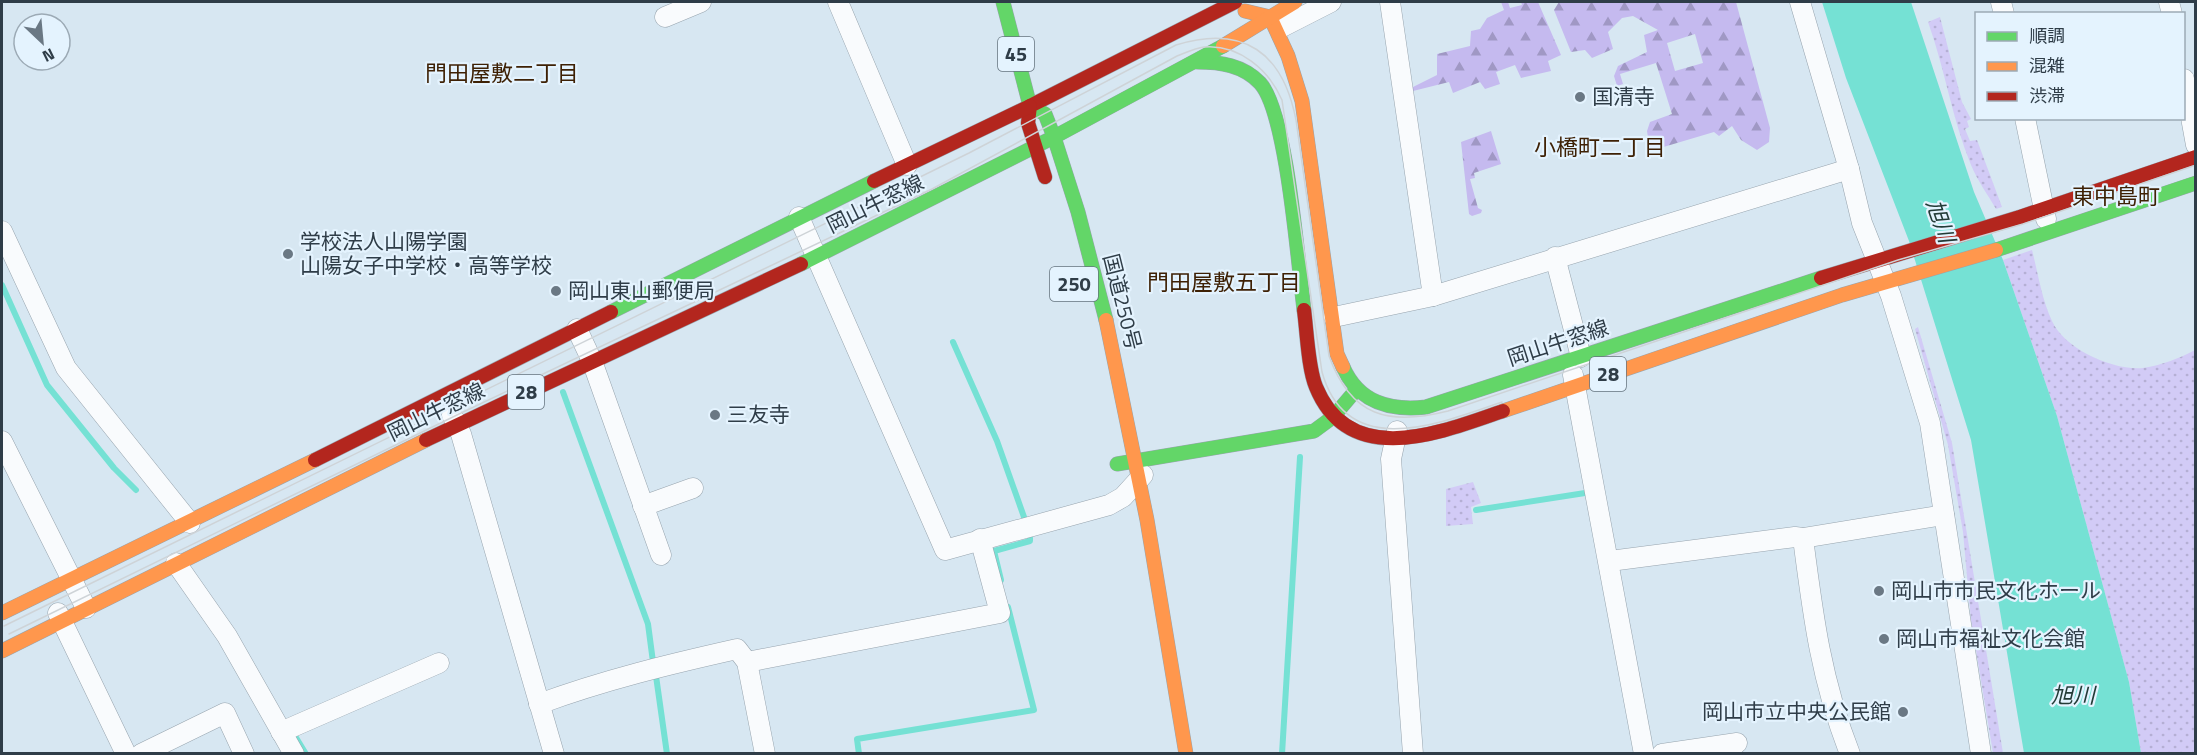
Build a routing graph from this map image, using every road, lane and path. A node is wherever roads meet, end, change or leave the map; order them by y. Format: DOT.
graph roads {
  1 [pos="701,2"];
  2 [pos="838,2"];
  3 [pos="1003,2"];
  4 [pos="1235,2"];
  5 [pos="1295,2"];
  6 [pos="1331,2"];
  7 [pos="1390,2"];
  8 [pos="1800,2"];
  9 [pos="664,17"];
  10 [pos="1273,24"];
  11 [pos="1227,30"];
  12 [pos="1197,62"];
  13 [pos="1253,75"];
  14 [pos="2185,84"];
  15 [pos="1030,106"];
  16 [pos="2025,120"];
  17 [pos="1054,137"];
  18 [pos="2196,145"];
  19 [pos="1035,146"];
  20 [pos="2196,157"];
  21 [pos="908,165"];
  22 [pos="1849,169"];
  23 [pos="2196,183"];
  24 [pos="1048,186"];
  25 [pos="2044,209"];
  26 [pos="799,217"];
  27 [pos="2,231"];
  28 [pos="2050,233"];
  29 [pos="818,256"];
  30 [pos="1555,257"];
  31 [pos="1875,260"];
  32 [pos="1894,279"];
  33 [pos="1433,296"];
  34 [pos="1334,317"];
  35 [pos="577,329"];
  36 [pos="1575,359"];
  37 [pos="592,361"];
  38 [pos="1575,385"];
  39 [pos="1356,390"];
  40 [pos="442,396"];
  41 [pos="1402,411"];
  42 [pos="1333,417"];
  43 [pos="457,424"];
  44 [pos="1394,440"];
  45 [pos="2,441"];
  46 [pos="1114,446"];
  47 [pos="1162,457"];
  48 [pos="1117,464"];
  49 [pos="1138,470"];
  50 [pos="693,488"];
  51 [pos="1122,497"];
  52 [pos="643,506"];
  53 [pos="1944,514"];
  54 [pos="1126,517"];
  55 [pos="190,523"];
  56 [pos="1803,538"];
  57 [pos="980,539"];
  58 [pos="661,555"];
  59 [pos="1610,561"];
  60 [pos="176,563"];
  61 [pos="71,579"];
  62 [pos="48,590"];
  63 [pos="86,608"];
  64 [pos="2,613"];
  65 [pos="62,620"];
  66 [pos="2,651"];
  67 [pos="747,662"];
  68 [pos="439,663"];
  69 [pos="539,704"];
  70 [pos="288,730"];
  71 [pos="1737,743"];
  72 [pos="126,753"];
  73 [pos="141,753"];
  74 [pos="244,753"];
  75 [pos="294,753"];
  76 [pos="554,753"];
  77 [pos="765,753"];
  78 [pos="1186,753"];
  79 [pos="1413,753"];
  80 [pos="1644,753"];
  81 [pos="1662,753"];
  82 [pos="1850,753"];
  83 [pos="1981,753"];
  1 -- 9 [label="street"];
  2 -- 21 [label="street"];
  3 -- 15 [label="main road, 45"];
  4 -- 11 [label="main road"];
  5 -- 10 [label="main road"];
  6 -- 10 [label="street"];
  7 -- 33 [label="street"];
  8 -- 22 [label="street"];
  10 -- 11 [label="main road"];
  10 -- 11 [label="main road"];
  10 -- 34 [label="main road, 岡山牛窓線 / 28"];
  11 -- 12 [label="main road"];
  11 -- 13 [label="main road"];
  11 -- 15 [label="main road"];
  12 -- 13 [label="main road"];
  12 -- 17 [label="main road"];
  13 -- 42 [label="main road, 28"];
  14 -- 18 [label="street"];
  15 -- 17 [label="main road, 45"];
  15 -- 19 [label="main road"];
  15 -- 21 [label="main road, 岡山牛窓線 / 28"];
  16 -- 25 [label="street"];
  17 -- 19 [label="main road, 岡山牛窓線 / 28"];
  17 -- 49 [label="main road, 国道250号 / 250"];
  19 -- 24 [label="main road"];
  19 -- 29 [label="main road, 岡山牛窓線 / 28"];
  20 -- 25 [label="main road, 岡山牛窓線 / 28"];
  21 -- 26 [label="main road, 岡山牛窓線 / 28"];
  22 -- 30 [label="street"];
  22 -- 31 [label="street"];
  23 -- 28 [label="main road, 28"];
  25 -- 28 [label="street"];
  25 -- 31 [label="main road, 岡山牛窓線 / 28"];
  26 -- 29 [label="street"];
  26 -- 35 [label="main road, 岡山牛窓線 / 28"];
  27 -- 55 [label="street"];
  28 -- 32 [label="main road, 28"];
  29 -- 37 [label="main road, 岡山牛窓線 / 28"];
  29 -- 57 [label="street"];
  30 -- 33 [label="street"];
  30 -- 36 [label="street"];
  31 -- 32 [label="street"];
  31 -- 36 [label="main road, 岡山牛窓線 / 28"];
  32 -- 38 [label="main road, 28"];
  32 -- 53 [label="street"];
  33 -- 34 [label="street"];
  34 -- 39 [label="main road, 岡山牛窓線 / 28"];
  35 -- 37 [label="street"];
  35 -- 40 [label="main road, 岡山牛窓線 / 28"];
  36 -- 38 [label="street"];
  36 -- 41 [label="main road, 岡山牛窓線 / 28"];
  37 -- 43 [label="main road, 岡山牛窓線 / 28"];
  37 -- 52 [label="street"];
  38 -- 44 [label="main road, 28"];
  38 -- 59 [label="street"];
  39 -- 41 [label="main road, 岡山牛窓線 / 28"];
  39 -- 42 [label="main road"];
  40 -- 43 [label="street"];
  40 -- 55 [label="main road, 岡山牛窓線 / 28"];
  41 -- 44 [label="street"];
  42 -- 44 [label="main road, 28"];
  42 -- 47 [label="main road"];
  43 -- 60 [label="main road, 岡山牛窓線 / 28"];
  43 -- 69 [label="street"];
  44 -- 79 [label="street"];
  45 -- 61 [label="street"];
  46 -- 48 [label="main road"];
  47 -- 49 [label="street"];
  48 -- 49 [label="main road"];
  48 -- 51 [label="main road"];
  49 -- 51 [label="street"];
  49 -- 78 [label="main road, 国道250号 / 250"];
  50 -- 52 [label="street"];
  51 -- 54 [label="main road"];
  51 -- 57 [label="street"];
  52 -- 58 [label="street"];
  53 -- 56 [label="street"];
  53 -- 83 [label="street"];
  55 -- 61 [label="main road, 岡山牛窓線 / 28"];
  56 -- 59 [label="street"];
  56 -- 82 [label="street"];
  57 -- 67 [label="street"];
  59 -- 80 [label="street"];
  60 -- 63 [label="main road, 岡山牛窓線 / 28"];
  60 -- 70 [label="street"];
  61 -- 62 [label="main road, 岡山牛窓線 / 28"];
  61 -- 63 [label="street"];
  62 -- 64 [label="main road, 岡山牛窓線 / 28"];
  62 -- 65 [label="street"];
  63 -- 65 [label="main road, 岡山牛窓線 / 28"];
  65 -- 66 [label="main road, 岡山牛窓線 / 28"];
  65 -- 72 [label="street"];
  67 -- 69 [label="street"];
  67 -- 77 [label="street"];
  68 -- 70 [label="street"];
  69 -- 76 [label="street"];
  70 -- 75 [label="street"];
  71 -- 81 [label="street"];
  73 -- 74 [label="street"];
}
